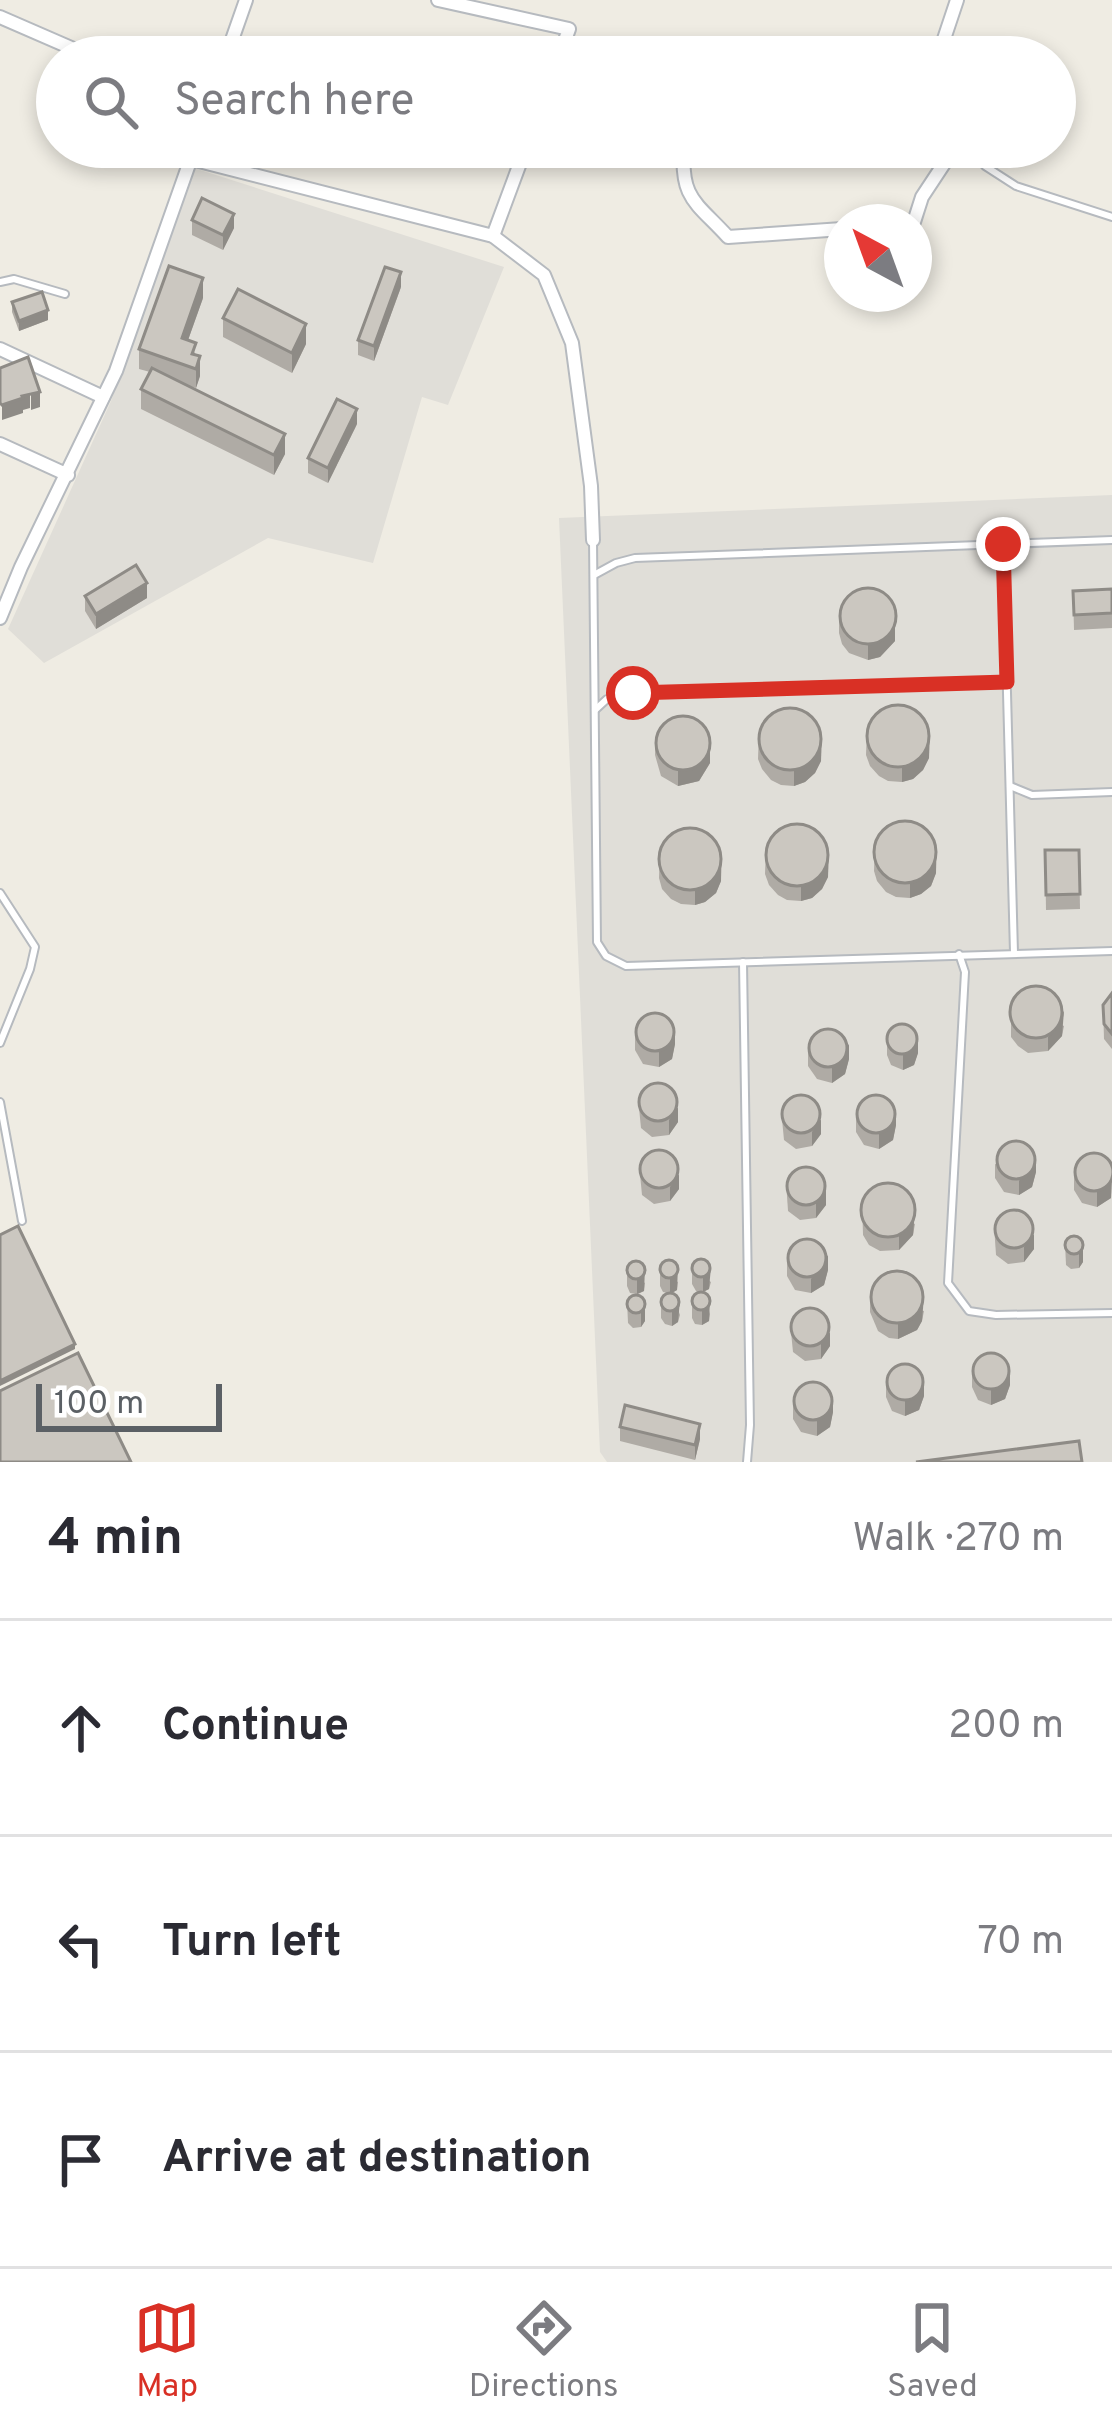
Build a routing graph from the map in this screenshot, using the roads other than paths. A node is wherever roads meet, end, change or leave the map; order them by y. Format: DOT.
graph roads {
  1 [pos="246,0"];
  2 [pos="439,0"];
  3 [pos="957,0"];
  4 [pos="0,17"];
  5 [pos="44,36"];
  6 [pos="233,36"];
  7 [pos="566,36"];
  8 [pos="945,36"];
  9 [pos="188,168"];
  10 [pos="247,168"];
  11 [pos="518,168"];
  12 [pos="682,168"];
  13 [pos="941,168"];
  14 [pos="988,168"];
  15 [pos="920,204"];
  16 [pos="1112,217"];
  17 [pos="824,230"];
  18 [pos="493,236"];
  19 [pos="0,282"];
  20 [pos="65,293"];
  21 [pos="0,349"];
  22 [pos="103,398"];
  23 [pos="0,444"];
  24 [pos="68,475"];
  25 [pos="593,540"];
  26 [pos="1112,540"];
  27 [pos="1003,544"];
  28 [pos="594,574"];
  29 [pos="0,618"];
  30 [pos="1007,682"];
  31 [pos="595,710"];
  32 [pos="1010,786"];
  33 [pos="1112,792"];
  34 [pos="0,892"];
  35 [pos="1112,951"];
  36 [pos="1014,953"];
  37 [pos="959,954"];
  38 [pos="743,962"];
  39 [pos="0,1043"];
  40 [pos="0,1102"];
  41 [pos="22,1221"];
  42 [pos="1112,1313"];
  43 [pos="747,1462"];
  1 -- 6 [label="street"];
  2 -- 7 [label="street"];
  3 -- 8 [label="street"];
  4 -- 5 [label="street"];
  9 -- 22 [label="street"];
  10 -- 18 [label="street"];
  11 -- 18 [label="street"];
  12 -- 17 [label="street"];
  13 -- 15 [label="street"];
  14 -- 16 [label="lane"];
  18 -- 25 [label="street"];
  19 -- 20 [label="lane"];
  21 -- 22 [label="street"];
  22 -- 24 [label="street"];
  23 -- 24 [label="street"];
  24 -- 29 [label="street"];
  25 -- 28 [label="lane"];
  26 -- 27 [label="lane"];
  27 -- 28 [label="lane"];
  27 -- 30 [label="lane"];
  28 -- 31 [label="lane"];
  30 -- 31 [label="lane"];
  30 -- 32 [label="lane"];
  31 -- 38 [label="lane"];
  32 -- 33 [label="lane"];
  32 -- 36 [label="lane"];
  34 -- 39 [label="lane"];
  35 -- 36 [label="lane"];
  36 -- 37 [label="lane"];
  37 -- 38 [label="lane"];
  37 -- 42 [label="lane"];
  38 -- 43 [label="lane"];
  40 -- 41 [label="lane"];
}
